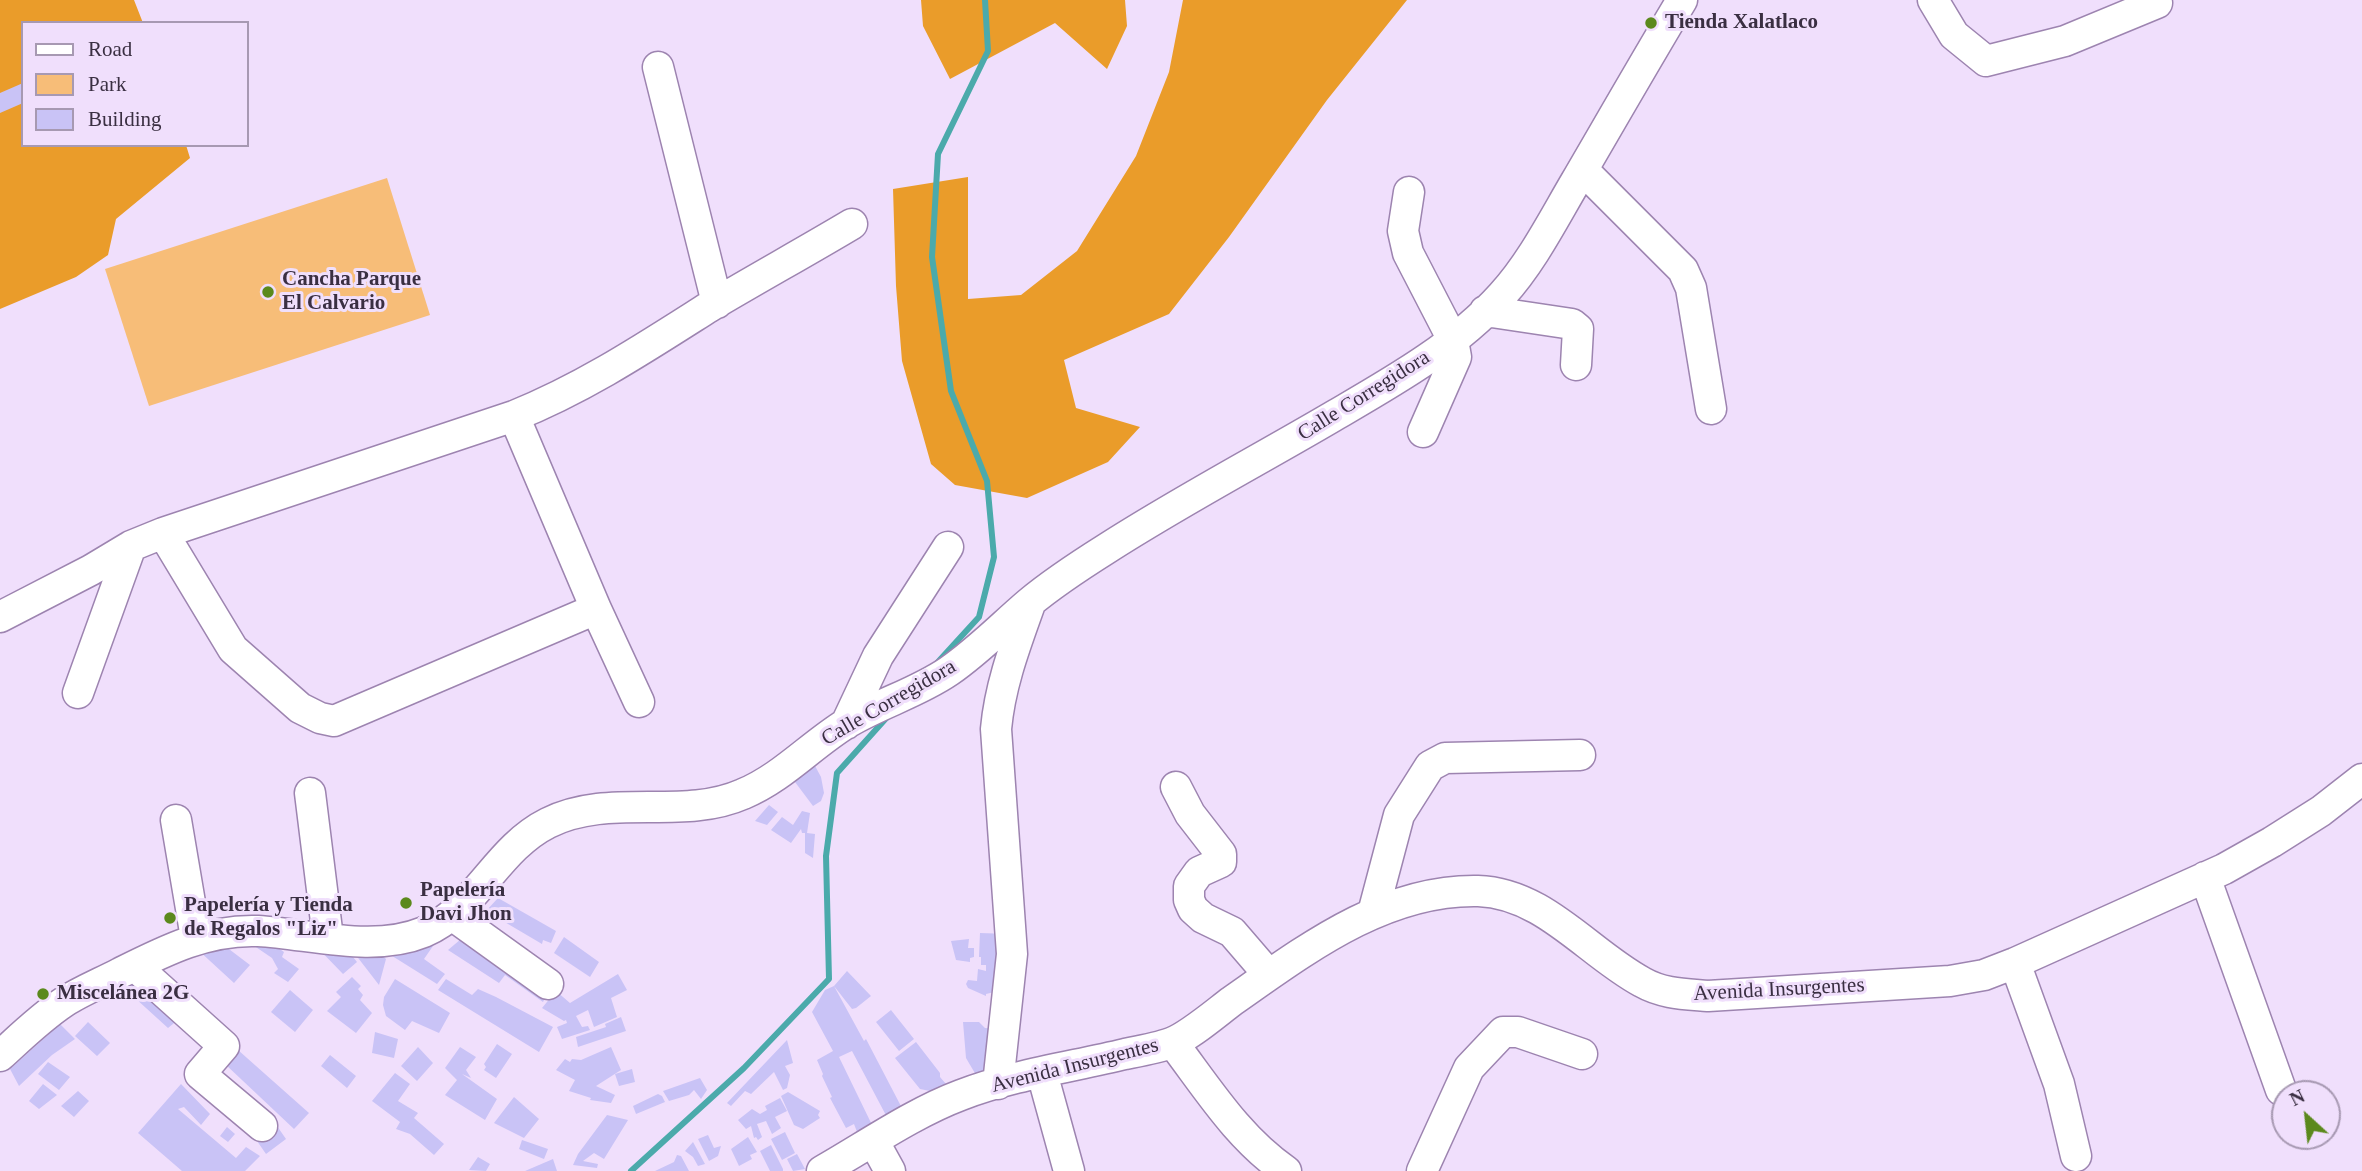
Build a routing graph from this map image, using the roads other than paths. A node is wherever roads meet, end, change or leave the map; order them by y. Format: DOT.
graph roads {
  1 [pos="1682,0"];
  2 [pos="1933,0"];
  3 [pos="2157,3"];
  4 [pos="658,67"];
  5 [pos="1583,170"];
  6 [pos="1409,192"];
  7 [pos="852,224"];
  8 [pos="717,303"];
  9 [pos="1485,311"];
  10 [pos="1453,340"];
  11 [pos="1576,365"];
  12 [pos="1711,409"];
  13 [pos="514,416"];
  14 [pos="1423,432"];
  15 [pos="163,533"];
  16 [pos="131,546"];
  17 [pos="948,547"];
  18 [pos="1031,602"];
  19 [pos="596,609"];
  20 [pos="0,617"];
  21 [pos="78,693"];
  22 [pos="639,702"];
  23 [pos="846,724"];
  24 [pos="1580,755"];
  25 [pos="2362,779"];
  26 [pos="1175,787"];
  27 [pos="310,793"];
  28 [pos="176,820"];
  29 [pos="2205,877"];
  30 [pos="1373,913"];
  31 [pos="452,915"];
  32 [pos="328,938"];
  33 [pos="196,939"];
  34 [pos="2015,963"];
  35 [pos="135,965"];
  36 [pos="1269,975"];
  37 [pos="548,984"];
  38 [pos="1173,1043"];
  39 [pos="1582,1054"];
  40 [pos="0,1056"];
  41 [pos="1042,1073"];
  42 [pos="2277,1080"];
  43 [pos="998,1084"];
  44 [pos="262,1126"];
  45 [pos="874,1142"];
  46 [pos="2076,1156"];
  47 [pos="822,1171"];
  48 [pos="890,1171"];
  49 [pos="1069,1171"];
  50 [pos="1286,1171"];
  51 [pos="1422,1171"];
  1 -- 5 [label="street, Calle Corregidora"];
  2 -- 3 [label="street"];
  4 -- 8 [label="street"];
  5 -- 9 [label="street, Calle Corregidora"];
  5 -- 12 [label="street"];
  6 -- 10 [label="street"];
  7 -- 8 [label="street"];
  8 -- 13 [label="street"];
  9 -- 10 [label="street, Calle Corregidora"];
  9 -- 11 [label="street"];
  10 -- 14 [label="street"];
  10 -- 18 [label="street, Calle Corregidora"];
  13 -- 15 [label="street"];
  13 -- 19 [label="street"];
  15 -- 16 [label="street"];
  15 -- 19 [label="street"];
  16 -- 20 [label="street"];
  16 -- 21 [label="street"];
  17 -- 23 [label="street"];
  18 -- 23 [label="street, Calle Corregidora"];
  18 -- 43 [label="street"];
  19 -- 22 [label="street"];
  23 -- 31 [label="street, Calle Corregidora"];
  24 -- 30 [label="street"];
  25 -- 29 [label="street, Avenida Insurgentes"];
  26 -- 36 [label="street"];
  27 -- 32 [label="street"];
  28 -- 33 [label="street"];
  29 -- 34 [label="street, Avenida Insurgentes"];
  29 -- 42 [label="street"];
  30 -- 34 [label="street, Avenida Insurgentes"];
  30 -- 36 [label="street, Avenida Insurgentes"];
  31 -- 32 [label="street, Calle Corregidora"];
  31 -- 37 [label="street"];
  32 -- 33 [label="street, Calle Corregidora"];
  33 -- 35 [label="street, Calle Corregidora"];
  34 -- 46 [label="street"];
  35 -- 40 [label="street, Calle Corregidora"];
  35 -- 44 [label="street"];
  36 -- 38 [label="street, Avenida Insurgentes"];
  38 -- 41 [label="street, Avenida Insurgentes"];
  38 -- 50 [label="street"];
  39 -- 51 [label="street"];
  41 -- 43 [label="street, Avenida Insurgentes"];
  41 -- 49 [label="street"];
  43 -- 45 [label="street, Avenida Insurgentes"];
  45 -- 47 [label="street, Avenida Insurgentes"];
  45 -- 48 [label="street"];
}
